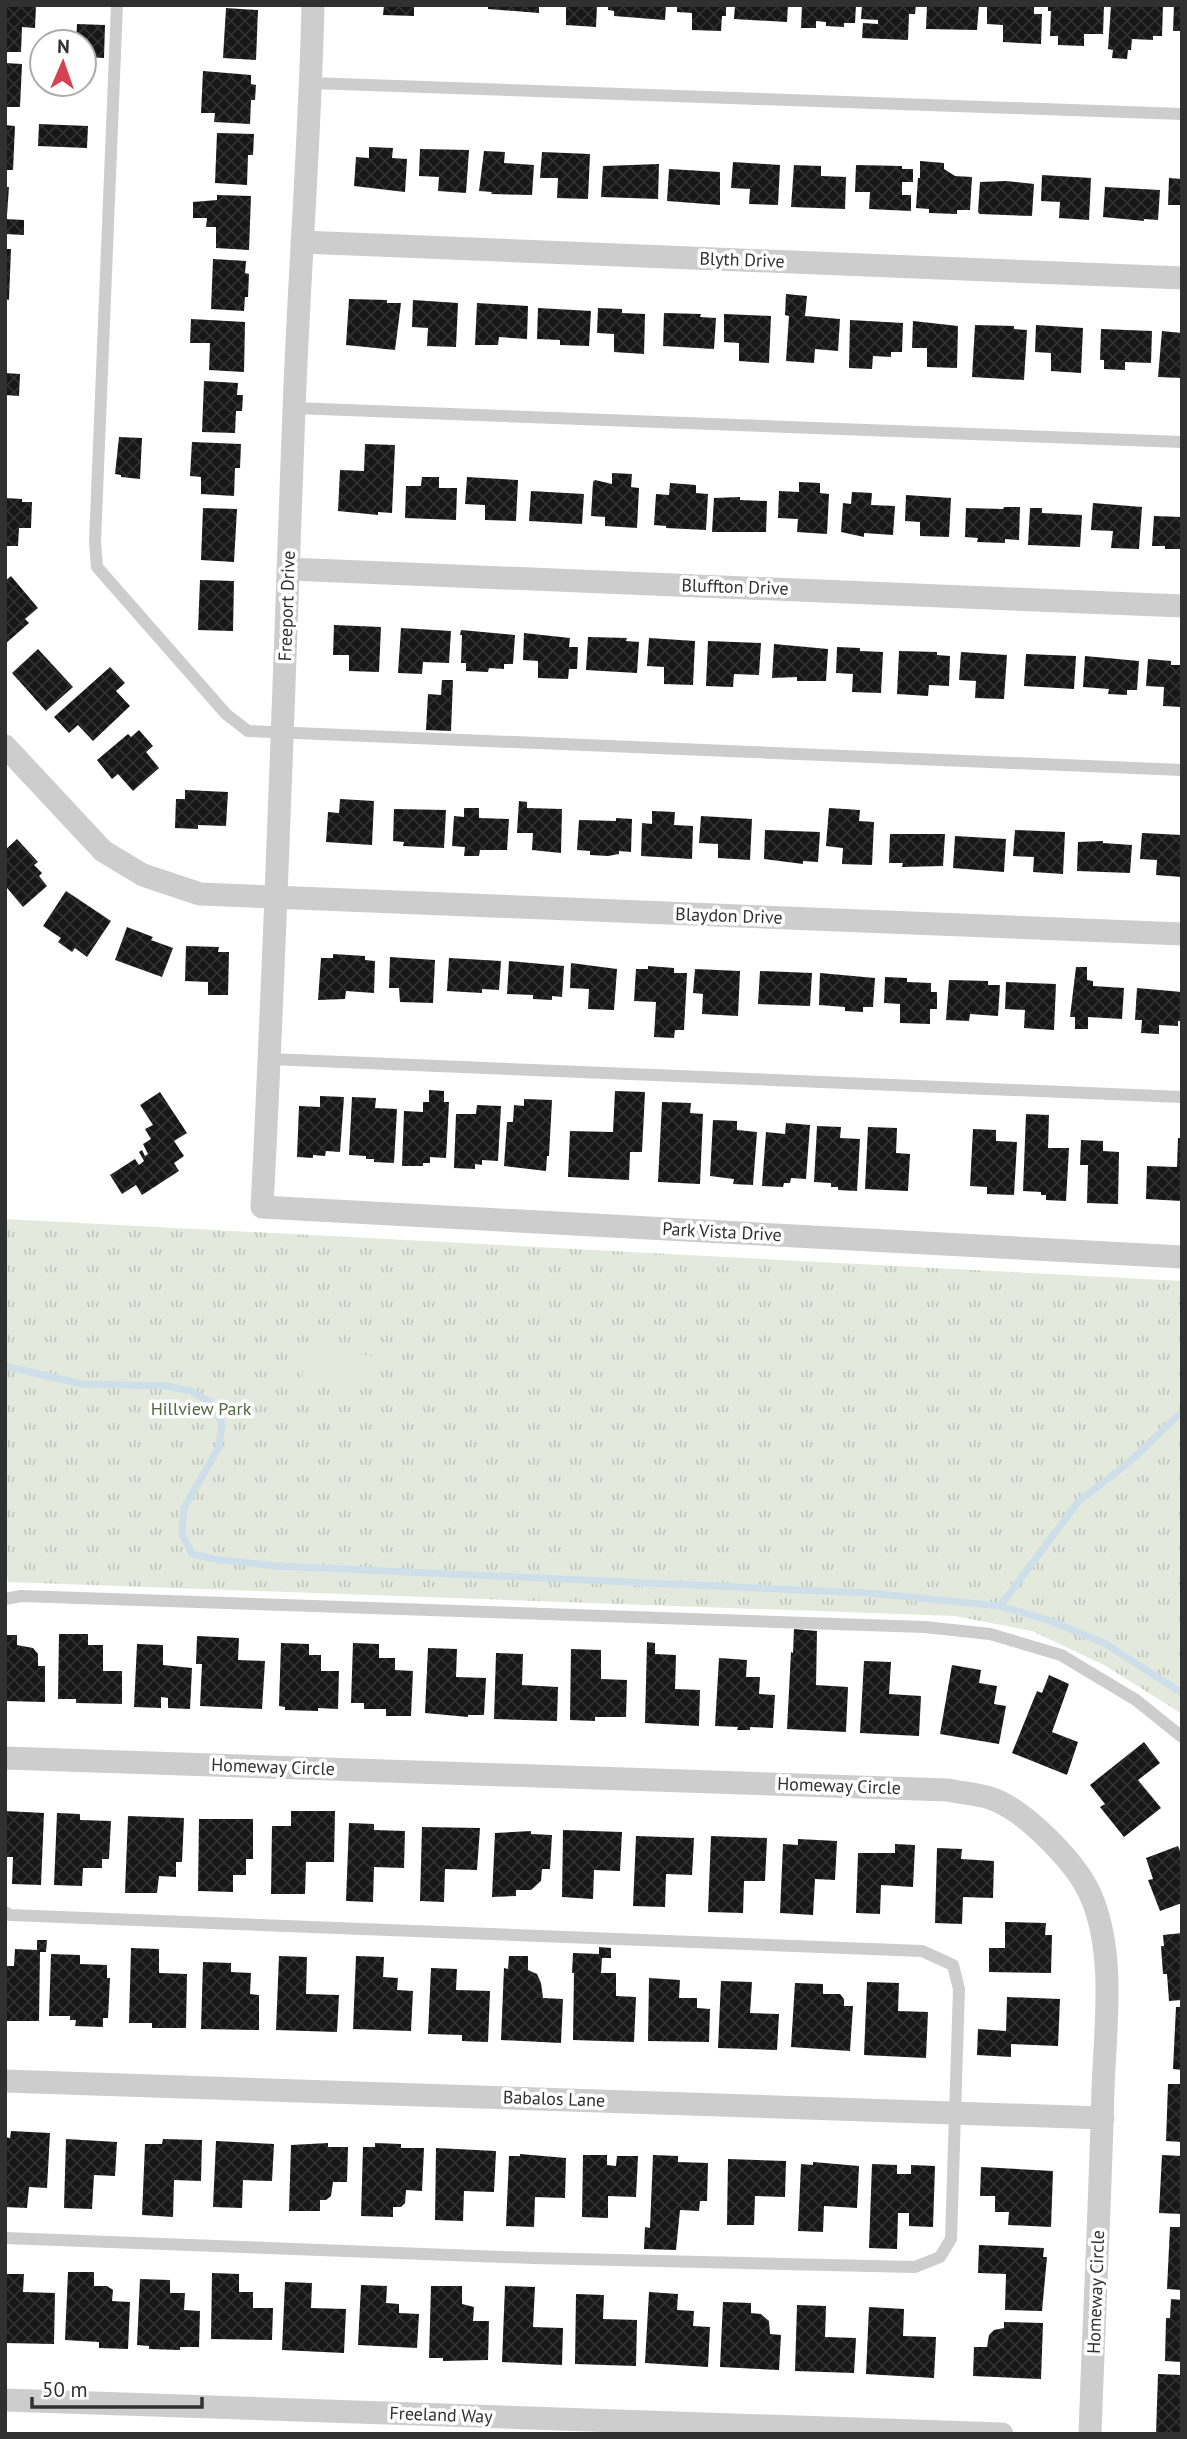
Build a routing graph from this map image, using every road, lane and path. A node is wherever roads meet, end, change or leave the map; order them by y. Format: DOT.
graph roads {
  1 [pos="117,5"];
  2 [pos="313,5"];
  3 [pos="311,83"];
  4 [pos="1182,114"];
  5 [pos="302,242"];
  6 [pos="1182,278"];
  7 [pos="294,408"];
  8 [pos="1182,442"];
  9 [pos="289,569"];
  10 [pos="1182,606"];
  11 [pos="282,732"];
  12 [pos="5,746"];
  13 [pos="1182,770"];
  14 [pos="276,897"];
  15 [pos="1182,934"];
  16 [pos="270,1059"];
  17 [pos="1182,1097"];
  18 [pos="262,1207"];
  19 [pos="1182,1257"];
  20 [pos="5,1599"];
  21 [pos="1182,1737"];
  22 [pos="5,1758"];
  23 [pos="5,1912"];
  24 [pos="5,2081"];
  25 [pos="954,2113"];
  26 [pos="1103,2118"];
  27 [pos="5,2238"];
  28 [pos="5,2400"];
  29 [pos="1002,2434"];
  30 [pos="1090,2434"];
  1 -- 11 [label="lane"];
  2 -- 3 [label="street, Freeport Drive"];
  3 -- 4 [label="lane"];
  3 -- 5 [label="street, Freeport Drive"];
  5 -- 6 [label="street, Blyth Drive"];
  5 -- 7 [label="street, Freeport Drive"];
  7 -- 8 [label="lane"];
  7 -- 9 [label="street, Freeport Drive"];
  9 -- 10 [label="street, Bluffton Drive"];
  9 -- 11 [label="street, Freeport Drive"];
  11 -- 13 [label="lane"];
  11 -- 14 [label="street, Freeport Drive"];
  12 -- 14 [label="street, Blaydon Drive"];
  14 -- 15 [label="street, Blaydon Drive"];
  14 -- 16 [label="street, Freeport Drive"];
  16 -- 17 [label="lane"];
  16 -- 18 [label="street, Freeport Drive"];
  18 -- 19 [label="street, Park Vista Drive"];
  20 -- 21 [label="lane"];
  22 -- 26 [label="street, Homeway Circle"];
  23 -- 25 [label="lane"];
  24 -- 25 [label="street, Babalos Lane"];
  25 -- 26 [label="street, Babalos Lane"];
  25 -- 27 [label="lane"];
  26 -- 30 [label="street, Homeway Circle"];
  28 -- 29 [label="street, Freeland Way"];
}
